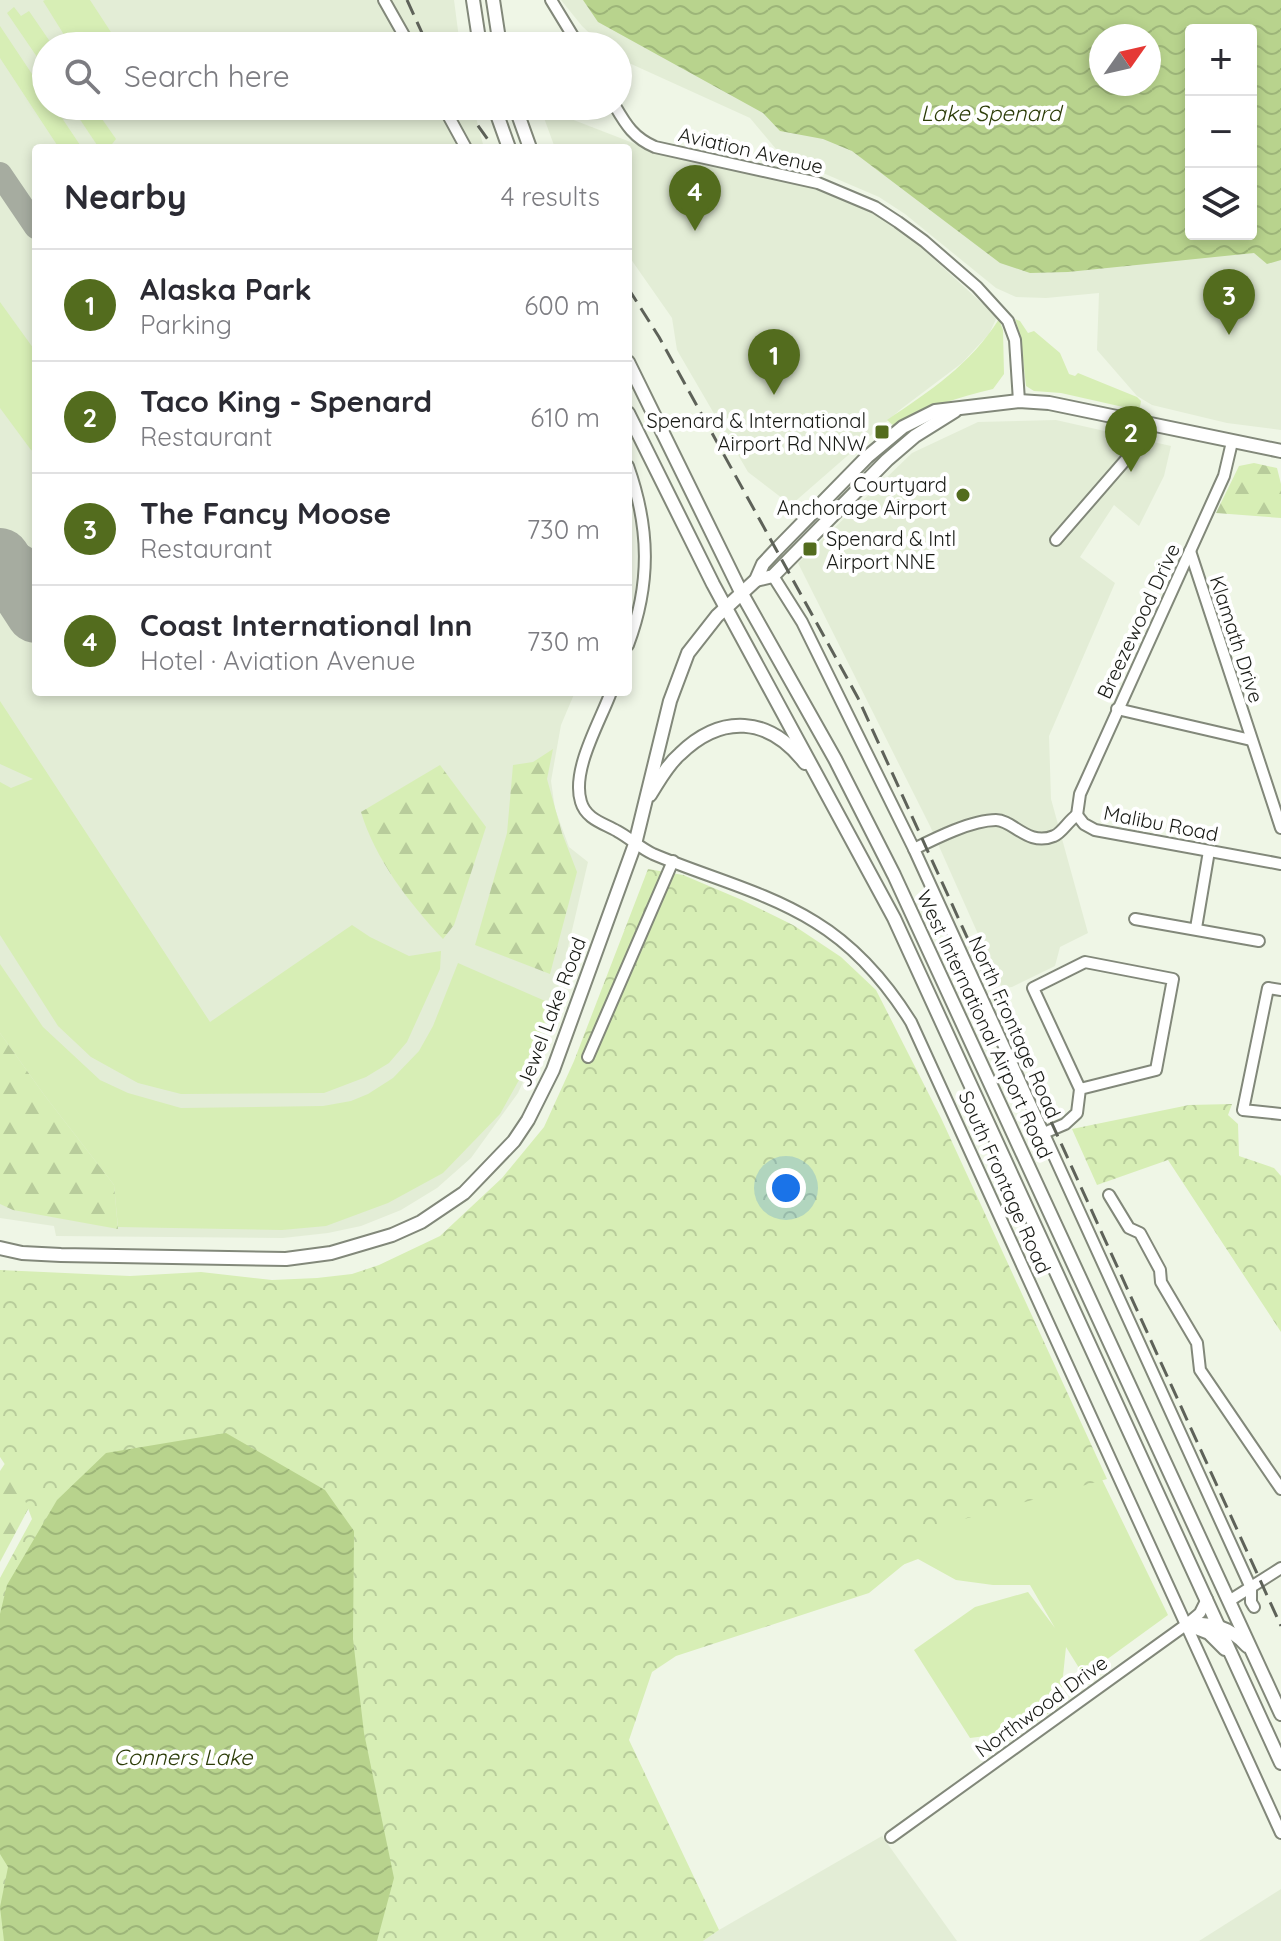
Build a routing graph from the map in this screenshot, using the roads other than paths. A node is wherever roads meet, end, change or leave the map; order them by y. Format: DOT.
graph roads {
  1 [pos="384,0"];
  2 [pos="473,0"];
  3 [pos="493,0"];
  4 [pos="551,0"];
  5 [pos="402,32"];
  6 [pos="478,32"];
  7 [pos="498,32"];
  8 [pos="570,32"];
  9 [pos="451,120"];
  10 [pos="499,120"];
  11 [pos="520,120"];
  12 [pos="623,120"];
  13 [pos="464,144"];
  14 [pos="508,144"];
  15 [pos="529,144"];
  16 [pos="632,370"];
  17 [pos="1019,401"];
  18 [pos="959,408"];
  19 [pos="632,421"];
  20 [pos="1143,423"];
  21 [pos="1232,442"];
  22 [pos="1281,451"];
  23 [pos="632,479"];
  24 [pos="1056,540"];
  25 [pos="1190,551"];
  26 [pos="773,576"];
  27 [pos="756,580"];
  28 [pos="742,594"];
  29 [pos="726,607"];
  30 [pos="632,633"];
  31 [pos="609,696"];
  32 [pos="1117,709"];
  33 [pos="1251,740"];
  34 [pos="645,801"];
  35 [pos="840,814"];
  36 [pos="1077,815"];
  37 [pos="1281,828"];
  38 [pos="635,844"];
  39 [pos="914,849"];
  40 [pos="1209,851"];
  41 [pos="673,861"];
  42 [pos="1281,864"];
  43 [pos="1135,919"];
  44 [pos="1196,928"];
  45 [pos="1259,941"];
  46 [pos="1281,990"];
  47 [pos="588,1057"];
  48 [pos="1080,1089"];
  49 [pos="1281,1114"];
  50 [pos="1044,1133"];
  51 [pos="1109,1195"];
  52 [pos="0,1248"];
  53 [pos="1281,1489"];
  54 [pos="1281,1568"];
  55 [pos="1251,1588"];
  56 [pos="1207,1599"];
  57 [pos="1229,1601"];
  58 [pos="1254,1607"];
  59 [pos="1187,1624"];
  60 [pos="1218,1625"];
  61 [pos="1254,1655"];
  62 [pos="1238,1668"];
  63 [pos="1281,1714"];
  64 [pos="1281,1763"];
  65 [pos="1281,1833"];
  66 [pos="891,1837"];
  1 -- 5 [label="street"];
  2 -- 6 [label="main road"];
  3 -- 7 [label="main road"];
  4 -- 8 [label="street"];
  9 -- 13 [label="street"];
  10 -- 14 [label="main road"];
  11 -- 15 [label="main road"];
  12 -- 17 [label="street, Aviation Avenue"];
  16 -- 28 [label="main road, West International Airport Road"];
  17 -- 18 [label="main road, Jewel Lake Road"];
  17 -- 20 [label="main road, Jewel Lake Road"];
  18 -- 26 [label="main road"];
  18 -- 27 [label="main road, Jewel Lake Road"];
  19 -- 29 [label="main road, West International Airport Road"];
  20 -- 21 [label="main road, Jewel Lake Road"];
  20 -- 24 [label="street"];
  21 -- 22 [label="main road, Jewel Lake Road"];
  21 -- 25 [label="street, Breezewood Drive"];
  23 -- 30 [label="street"];
  25 -- 32 [label="street, Breezewood Drive"];
  25 -- 33 [label="street, Klamath Drive"];
  26 -- 27 [label="main road"];
  26 -- 39 [label="street, North Frontage Road"];
  27 -- 28 [label="main road, Jewel Lake Road"];
  28 -- 29 [label="main road, Jewel Lake Road"];
  28 -- 57 [label="main road, West International Airport Road"];
  29 -- 34 [label="main road, Jewel Lake Road"];
  29 -- 35 [label="main road, West International Airport Road"];
  31 -- 38 [label="street, South Frontage Road"];
  32 -- 33 [label="street"];
  32 -- 36 [label="street, Breezewood Drive"];
  33 -- 37 [label="street, Klamath Drive"];
  34 -- 35 [label="main road"];
  34 -- 38 [label="main road, Jewel Lake Road"];
  35 -- 56 [label="main road, West International Airport Road"];
  36 -- 39 [label="street, Malibu Road"];
  36 -- 40 [label="street, Malibu Road"];
  38 -- 41 [label="street, South Frontage Road"];
  38 -- 52 [label="main road, Jewel Lake Road"];
  39 -- 50 [label="street, North Frontage Road"];
  40 -- 42 [label="street, Malibu Road"];
  40 -- 44 [label="street"];
  41 -- 47 [label="street"];
  41 -- 59 [label="street, South Frontage Road"];
  43 -- 44 [label="street"];
  44 -- 45 [label="street"];
  46 -- 49 [label="street"];
  48 -- 48 [label="street"];
  48 -- 50 [label="street"];
  50 -- 55 [label="street, North Frontage Road"];
  51 -- 53 [label="street"];
  54 -- 55 [label="street"];
  55 -- 57 [label="street"];
  55 -- 58 [label="street, North Frontage Road"];
  56 -- 59 [label="street, Northwood Drive"];
  56 -- 60 [label="main road, West International Airport Road"];
  57 -- 61 [label="main road, West International Airport Road"];
  59 -- 60 [label="main road"];
  59 -- 62 [label="main road"];
  59 -- 65 [label="street, South Frontage Road"];
  59 -- 66 [label="street, Northwood Drive"];
  60 -- 61 [label="main road"];
  60 -- 62 [label="main road, West International Airport Road"];
  61 -- 63 [label="main road, West International Airport Road"];
  62 -- 64 [label="main road, West International Airport Road"];
}
